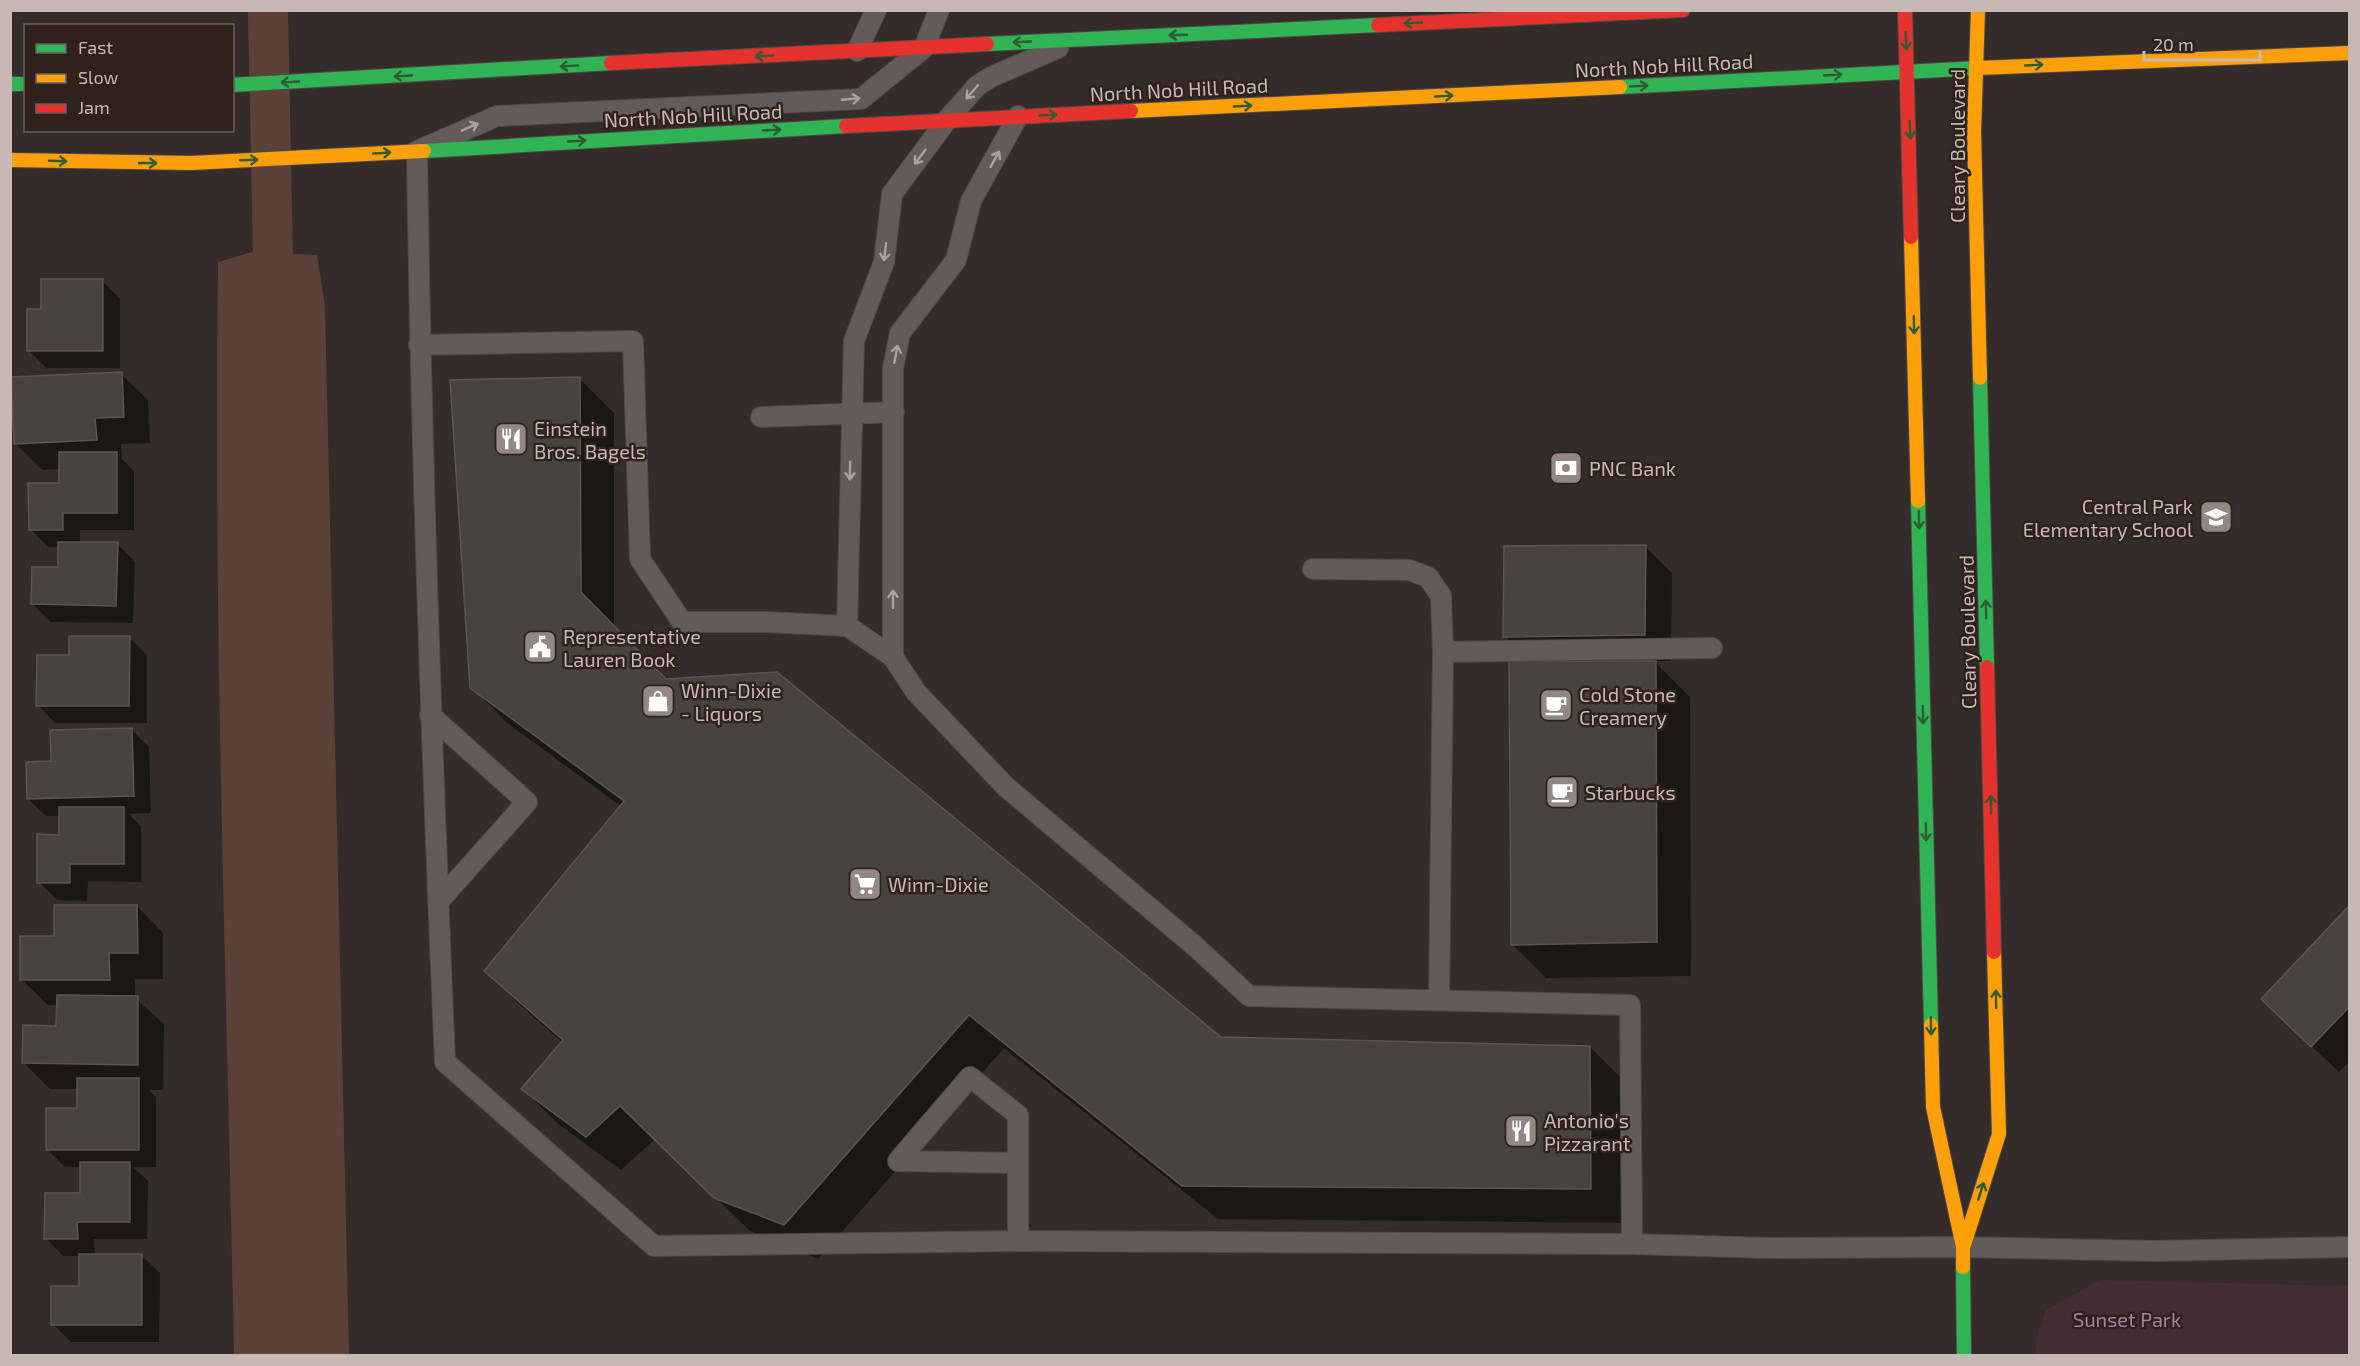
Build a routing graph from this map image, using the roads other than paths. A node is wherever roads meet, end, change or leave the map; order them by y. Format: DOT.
graph roads {
  1 [pos="876,10"];
  2 [pos="939,10"];
  3 [pos="1683,10"];
  4 [pos="1905,10"];
  5 [pos="1978,10"];
  6 [pos="1439,16"];
  7 [pos="1080,39"];
  8 [pos="924,48"];
  9 [pos="857,51"];
  10 [pos="2349,53"];
  11 [pos="1976,68"];
  12 [pos="1907,72"];
  13 [pos="234,85"];
  14 [pos="1018,116"];
  15 [pos="947,120"];
  16 [pos="417,151"];
  17 [pos="10,160"];
  18 [pos="419,345"];
  19 [pos="851,412"];
  20 [pos="894,412"];
  21 [pos="761,417"];
  22 [pos="1313,569"];
  23 [pos="847,626"];
  24 [pos="1712,648"];
  25 [pos="1443,652"];
  26 [pos="893,657"];
  27 [pos="430,716"];
  28 [pos="438,902"];
  29 [pos="1439,1000"];
  30 [pos="1018,1163"];
  31 [pos="1018,1241"];
  32 [pos="1632,1244"];
  33 [pos="1963,1247"];
  34 [pos="2349,1247"];
  35 [pos="1964,1356"];
  1 -- 9 [label="lane"];
  2 -- 8 [label="lane"];
  3 -- 6 [label="main road"];
  4 -- 12 [label="main road, Cleary Boulevard, one-way"];
  5 -- 11 [label="main road, Cleary Boulevard"];
  6 -- 7 [label="main road, one-way"];
  7 -- 8 [label="main road, one-way"];
  7 -- 15 [label="lane, one-way"];
  8 -- 9 [label="main road"];
  16 -- 8 [label="lane, one-way"];
  9 -- 13 [label="main road, one-way"];
  11 -- 10 [label="main road, North Nob Hill Road, one-way"];
  11 -- 12 [label="main road, North Nob Hill Road"];
  33 -- 11 [label="main road, Cleary Boulevard, one-way"];
  14 -- 12 [label="main road, North Nob Hill Road, one-way"];
  12 -- 33 [label="main road, Cleary Boulevard, one-way"];
  14 -- 15 [label="main road, North Nob Hill Road"];
  20 -- 14 [label="lane, one-way"];
  16 -- 15 [label="main road, North Nob Hill Road, one-way"];
  15 -- 19 [label="lane, one-way"];
  17 -- 16 [label="main road, North Nob Hill Road, one-way"];
  16 -- 18 [label="lane"];
  18 -- 23 [label="lane"];
  18 -- 27 [label="lane"];
  19 -- 20 [label="lane"];
  19 -- 21 [label="lane"];
  19 -- 23 [label="lane, one-way"];
  26 -- 20 [label="lane, one-way"];
  22 -- 25 [label="lane"];
  23 -- 26 [label="lane"];
  24 -- 25 [label="lane"];
  25 -- 29 [label="lane"];
  26 -- 29 [label="lane"];
  27 -- 28 [label="lane"];
  27 -- 28 [label="lane"];
  28 -- 31 [label="lane"];
  29 -- 32 [label="lane"];
  30 -- 30 [label="lane"];
  30 -- 31 [label="lane"];
  31 -- 32 [label="lane"];
  32 -- 33 [label="lane"];
  33 -- 34 [label="lane"];
  33 -- 35 [label="main road, Cleary Boulevard"];
}
